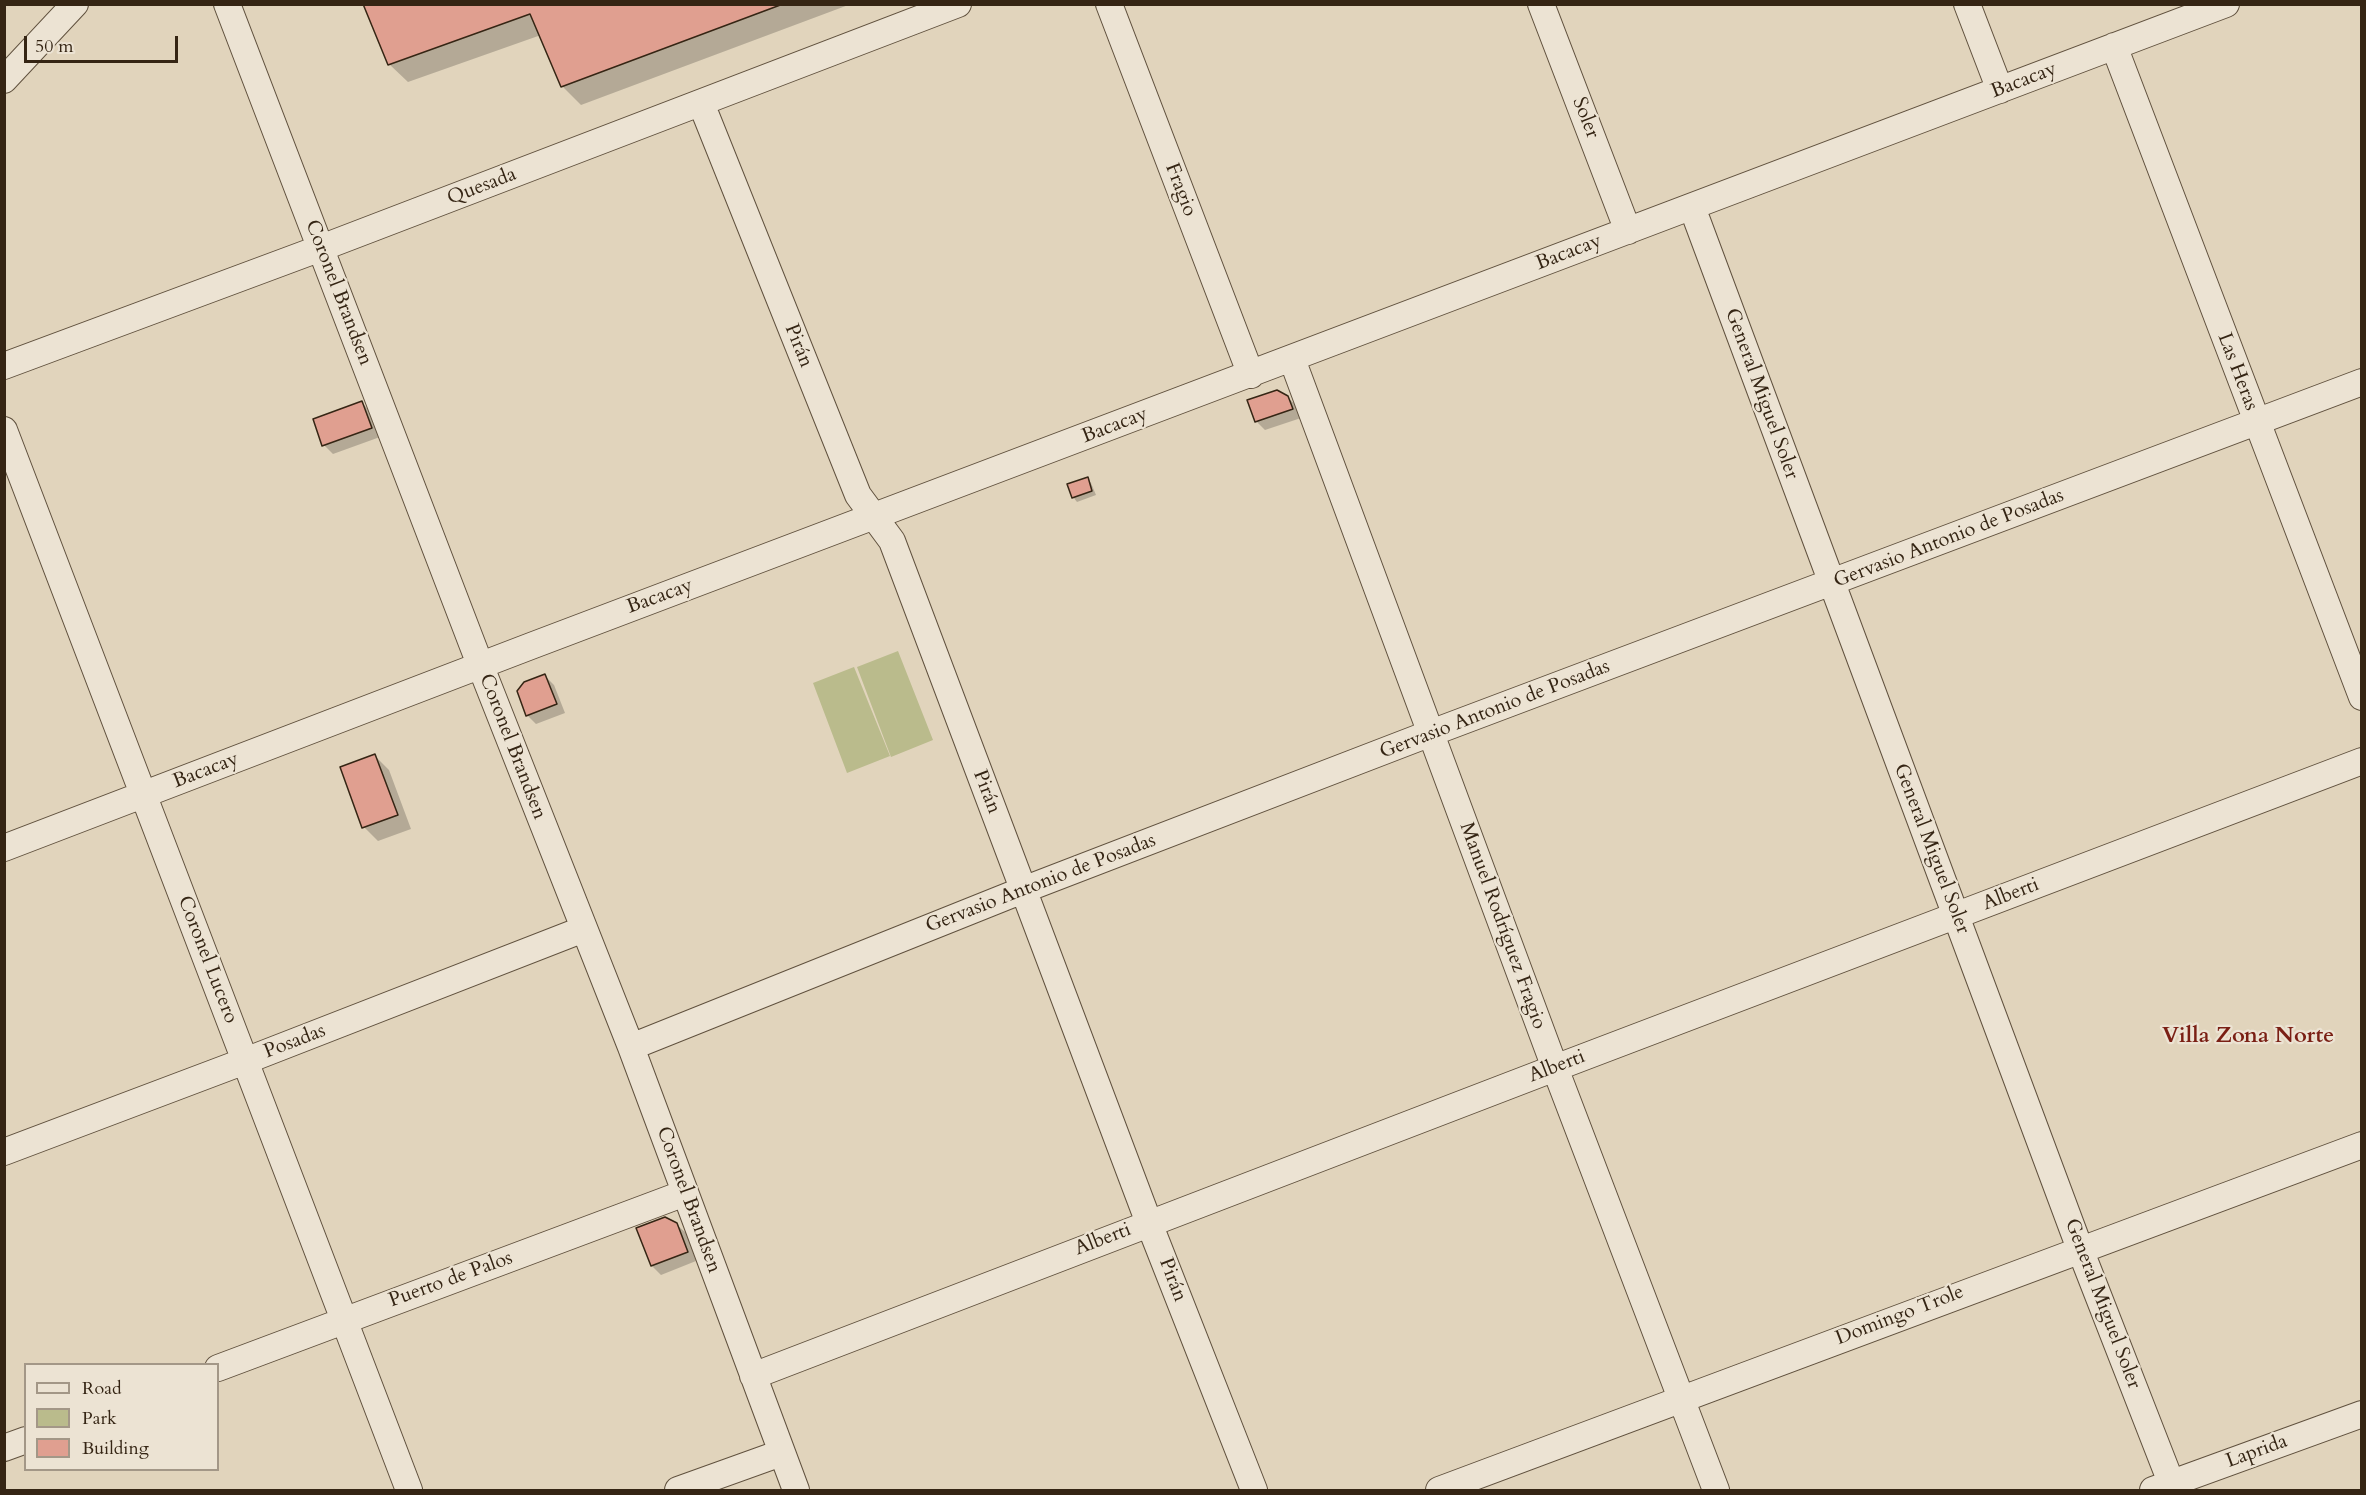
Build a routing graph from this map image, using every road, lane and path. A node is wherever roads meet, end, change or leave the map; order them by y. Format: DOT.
graph roads {
  1 [pos="75,4"];
  2 [pos="228,4"];
  3 [pos="958,4"];
  4 [pos="1109,4"];
  5 [pos="1541,4"];
  6 [pos="1967,4"];
  7 [pos="2226,4"];
  8 [pos="2114,46"];
  9 [pos="4,80"];
  10 [pos="2000,90"];
  11 [pos="701,103"];
  12 [pos="1692,207"];
  13 [pos="1628,231"];
  14 [pos="321,248"];
  15 [pos="1292,359"];
  16 [pos="4,366"];
  17 [pos="1251,375"];
  18 [pos="2361,382"];
  19 [pos="2257,423"];
  20 [pos="4,430"];
  21 [pos="873,518"];
  22 [pos="1832,584"];
  23 [pos="481,667"];
  24 [pos="2361,697"];
  25 [pos="1431,734"];
  26 [pos="2361,761"];
  27 [pos="145,794"];
  28 [pos="4,848"];
  29 [pos="1023,890"];
  30 [pos="1957,916"];
  31 [pos="584,928"];
  32 [pos="631,1047"];
  33 [pos="245,1061"];
  34 [pos="1555,1068"];
  35 [pos="2361,1144"];
  36 [pos="4,1152"];
  37 [pos="685,1193"];
  38 [pos="1149,1222"];
  39 [pos="2080,1249"];
  40 [pos="344,1320"];
  41 [pos="219,1368"];
  42 [pos="753,1376"];
  43 [pos="1681,1398"];
  44 [pos="2361,1414"];
  45 [pos="24,1441"];
  46 [pos="4,1448"];
  47 [pos="781,1453"];
  48 [pos="2166,1488"];
  49 [pos="409,1491"];
  50 [pos="678,1491"];
  51 [pos="796,1491"];
  52 [pos="1254,1491"];
  53 [pos="1438,1491"];
  54 [pos="1716,1491"];
  1 -- 9 [label="street"];
  2 -- 14 [label="street, Coronel Brandsen"];
  3 -- 11 [label="street, Quesada"];
  4 -- 17 [label="street, Fragio"];
  5 -- 13 [label="street, Soler"];
  6 -- 10 [label="street"];
  7 -- 8 [label="street, Bacacay"];
  8 -- 10 [label="street, Bacacay"];
  8 -- 19 [label="street, Las Heras"];
  10 -- 12 [label="street, Bacacay"];
  11 -- 14 [label="street, Quesada"];
  11 -- 21 [label="street, Pirán"];
  12 -- 13 [label="street, Bacacay"];
  12 -- 22 [label="street, General Miguel Soler"];
  13 -- 15 [label="street, Bacacay"];
  14 -- 16 [label="street, Quesada"];
  14 -- 23 [label="street, Coronel Brandsen"];
  15 -- 17 [label="street, Bacacay"];
  15 -- 25 [label="street, Manuel Rodríguez Fragio"];
  17 -- 21 [label="street, Bacacay"];
  18 -- 19 [label="street, Gervasio Antonio de Posadas"];
  19 -- 22 [label="street, Gervasio Antonio de Posadas"];
  19 -- 24 [label="street, Las Heras"];
  20 -- 27 [label="street, Coronel Lucero"];
  21 -- 23 [label="street, Bacacay"];
  21 -- 29 [label="street, Pirán"];
  22 -- 25 [label="street, Gervasio Antonio de Posadas"];
  22 -- 30 [label="street, General Miguel Soler"];
  23 -- 27 [label="street, Bacacay"];
  23 -- 31 [label="street, Coronel Brandsen"];
  25 -- 29 [label="street, Gervasio Antonio de Posadas"];
  25 -- 34 [label="street, Manuel Rodríguez Fragio"];
  26 -- 30 [label="street, Alberti"];
  27 -- 28 [label="street, Bacacay"];
  27 -- 33 [label="street, Coronel Lucero"];
  29 -- 32 [label="street, Gervasio Antonio de Posadas"];
  29 -- 38 [label="street, Pirán"];
  30 -- 34 [label="street, Alberti"];
  30 -- 39 [label="street, General Miguel Soler"];
  31 -- 32 [label="street, Coronel Brandsen"];
  31 -- 33 [label="street, Posadas"];
  32 -- 37 [label="street, Coronel Brandsen"];
  33 -- 36 [label="street, Posadas"];
  33 -- 40 [label="street, Coronel Lucero"];
  34 -- 38 [label="street, Alberti"];
  34 -- 43 [label="street, Manuel Rodríguez Fragio"];
  35 -- 39 [label="street, Domingo Trole"];
  37 -- 40 [label="street, Puerto de Palos"];
  37 -- 42 [label="street, Coronel Brandsen"];
  38 -- 42 [label="street, Alberti"];
  38 -- 52 [label="street, Pirán"];
  39 -- 43 [label="street, Domingo Trole"];
  39 -- 48 [label="street, General Miguel Soler"];
  40 -- 41 [label="street, Puerto de Palos"];
  40 -- 49 [label="street, Coronel Lucero"];
  42 -- 47 [label="street, Coronel Brandsen"];
  43 -- 53 [label="street, Domingo Trole"];
  43 -- 54 [label="street, Manuel Rodríguez Fragio"];
  44 -- 48 [label="street, Laprida"];
  45 -- 46 [label="street"];
  47 -- 50 [label="street"];
  47 -- 51 [label="street, Coronel Brandsen"];
}
